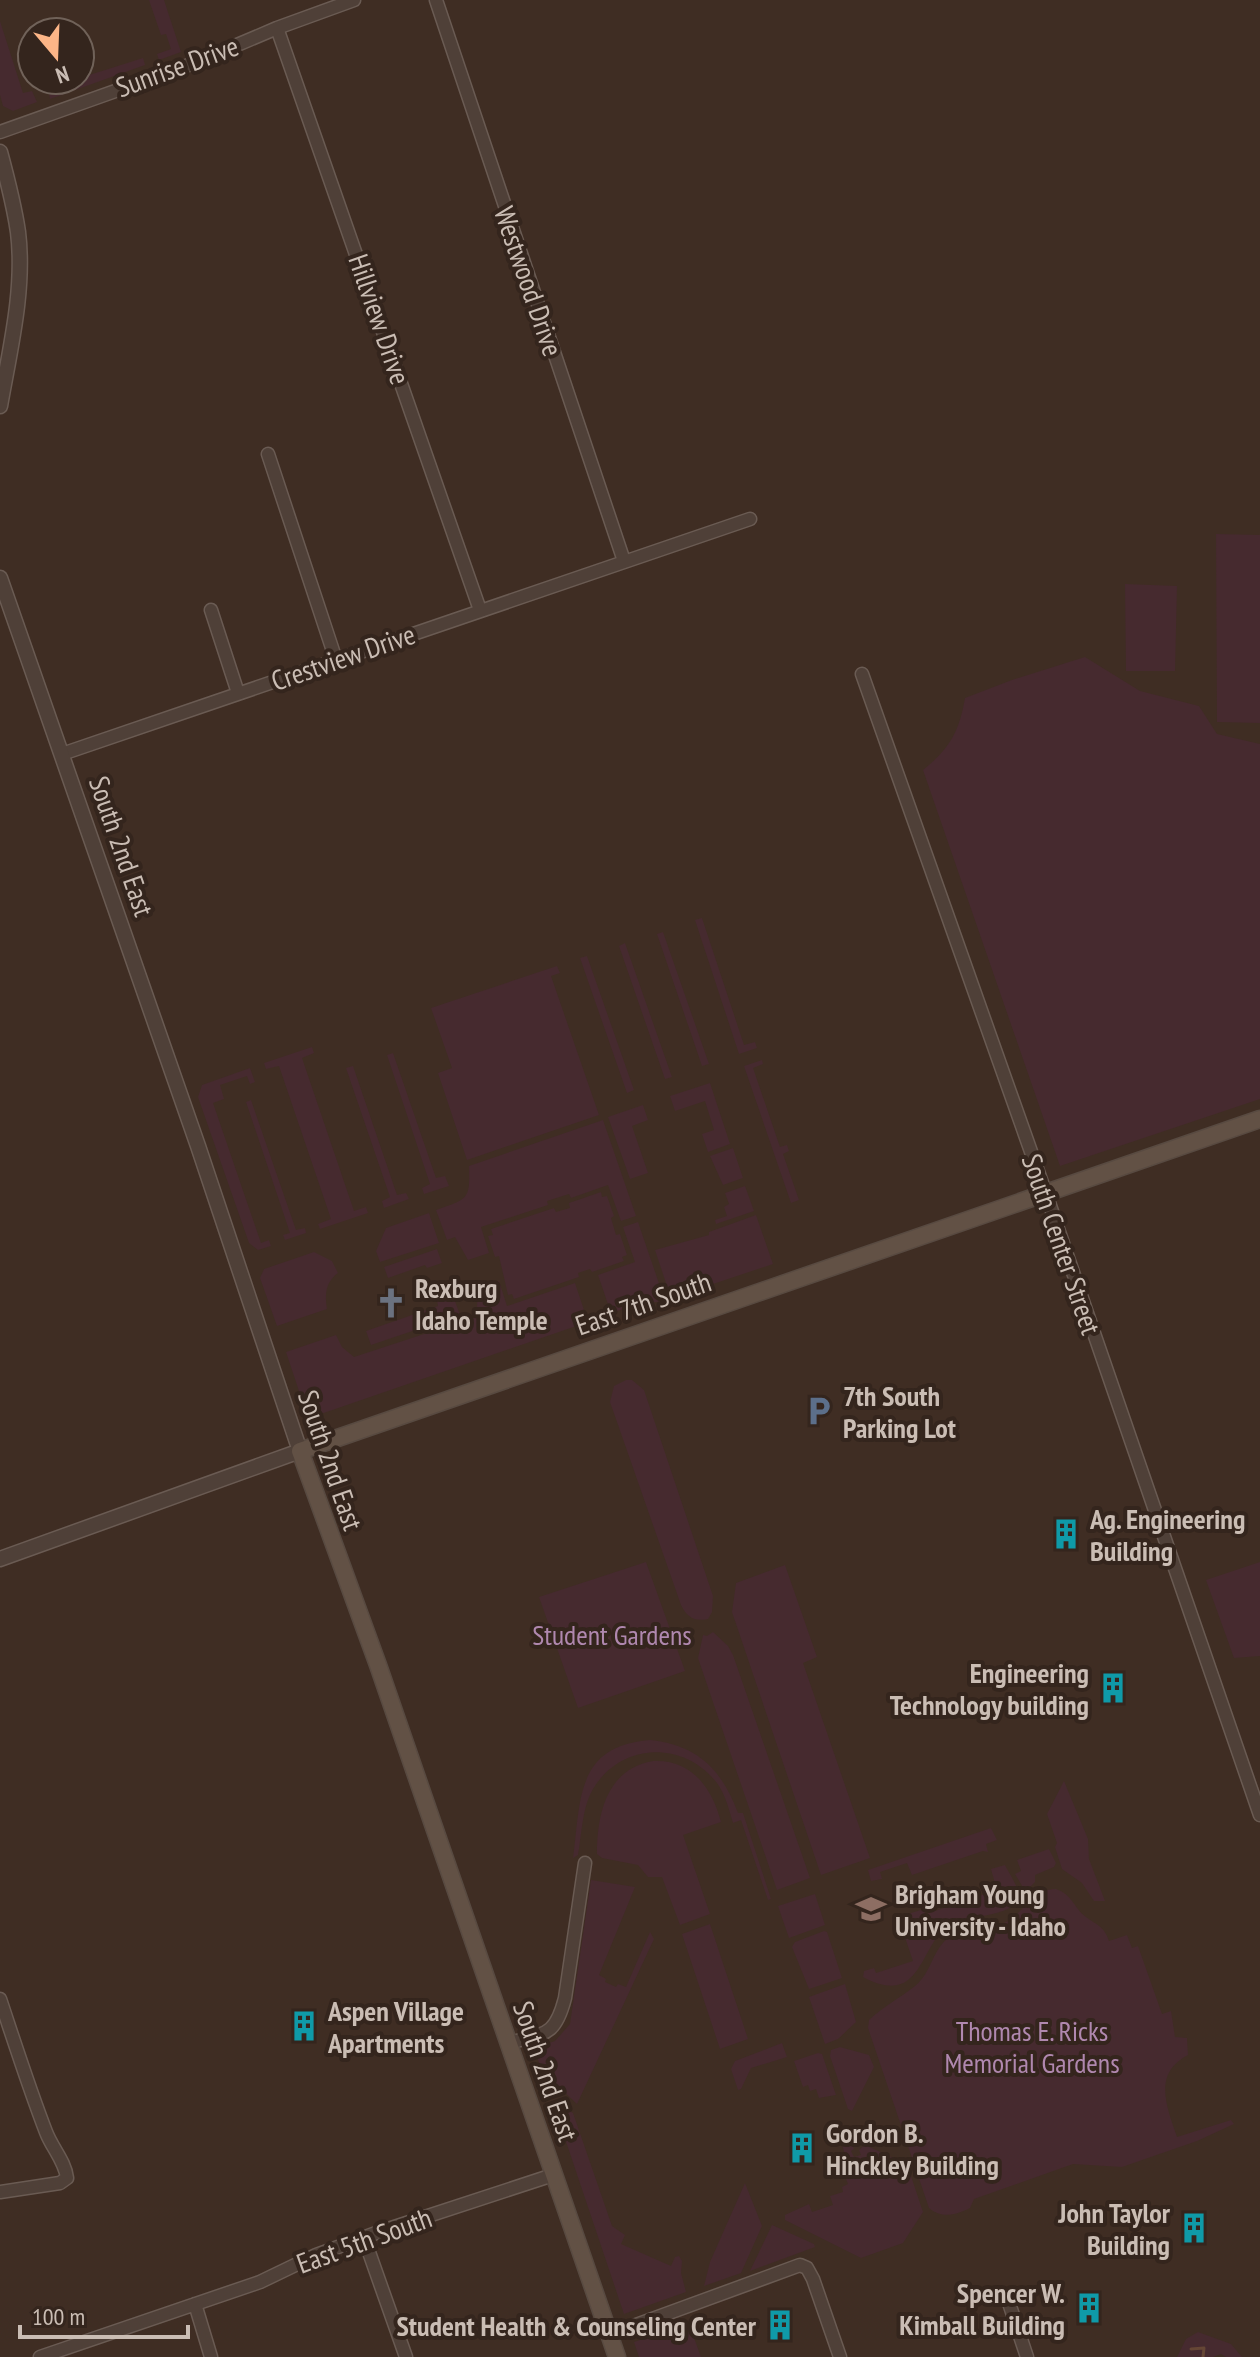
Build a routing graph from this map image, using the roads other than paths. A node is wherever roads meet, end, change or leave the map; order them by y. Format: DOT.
graph roads {
  1 [pos="354,0"];
  2 [pos="436,0"];
  3 [pos="277,28"];
  4 [pos="0,132"];
  5 [pos="0,152"];
  6 [pos="0,406"];
  7 [pos="268,454"];
  8 [pos="750,519"];
  9 [pos="624,561"];
  10 [pos="0,578"];
  11 [pos="211,610"];
  12 [pos="480,610"];
  13 [pos="336,660"];
  14 [pos="862,674"];
  15 [pos="238,693"];
  16 [pos="62,754"];
  17 [pos="1260,1119"];
  18 [pos="1046,1194"];
  19 [pos="300,1451"];
  20 [pos="0,1559"];
  21 [pos="1260,1815"];
  22 [pos="585,1863"];
  23 [pos="0,1999"];
  24 [pos="509,2043"];
  25 [pos="553,2175"];
  26 [pos="0,2192"];
  27 [pos="364,2238"];
  28 [pos="1009,2303"];
  29 [pos="195,2304"];
  30 [pos="609,2333"];
  31 [pos="40,2357"];
  32 [pos="211,2357"];
  33 [pos="406,2357"];
  34 [pos="617,2357"];
  35 [pos="840,2357"];
  36 [pos="1027,2357"];
  1 -- 3 [label="street, Sunrise Drive"];
  2 -- 9 [label="street, Westwood Drive"];
  3 -- 4 [label="street, Sunrise Drive"];
  3 -- 12 [label="street, Hillview Drive"];
  5 -- 6 [label="street"];
  7 -- 13 [label="street"];
  8 -- 9 [label="street, Crestview Drive"];
  9 -- 12 [label="street, Crestview Drive"];
  10 -- 16 [label="street, South 2nd East"];
  11 -- 15 [label="street"];
  12 -- 13 [label="street, Crestview Drive"];
  13 -- 15 [label="street, Crestview Drive"];
  14 -- 18 [label="street, South Center Street"];
  15 -- 16 [label="street, Crestview Drive"];
  16 -- 19 [label="street, South 2nd East"];
  17 -- 18 [label="main road, East 7th South"];
  18 -- 19 [label="main road, East 7th South"];
  18 -- 21 [label="street, South Center Street"];
  19 -- 20 [label="street, East 7th South"];
  19 -- 24 [label="main road, South 2nd East"];
  22 -- 24 [label="street"];
  23 -- 26 [label="street"];
  24 -- 25 [label="main road, South 2nd East"];
  25 -- 27 [label="street, East 5th South"];
  25 -- 30 [label="main road, South 2nd East"];
  27 -- 29 [label="street, East 5th South"];
  27 -- 33 [label="street"];
  28 -- 36 [label="street"];
  29 -- 31 [label="street, East 5th South"];
  29 -- 32 [label="street"];
  30 -- 34 [label="main road, South 2nd East"];
  30 -- 35 [label="street"];
}
